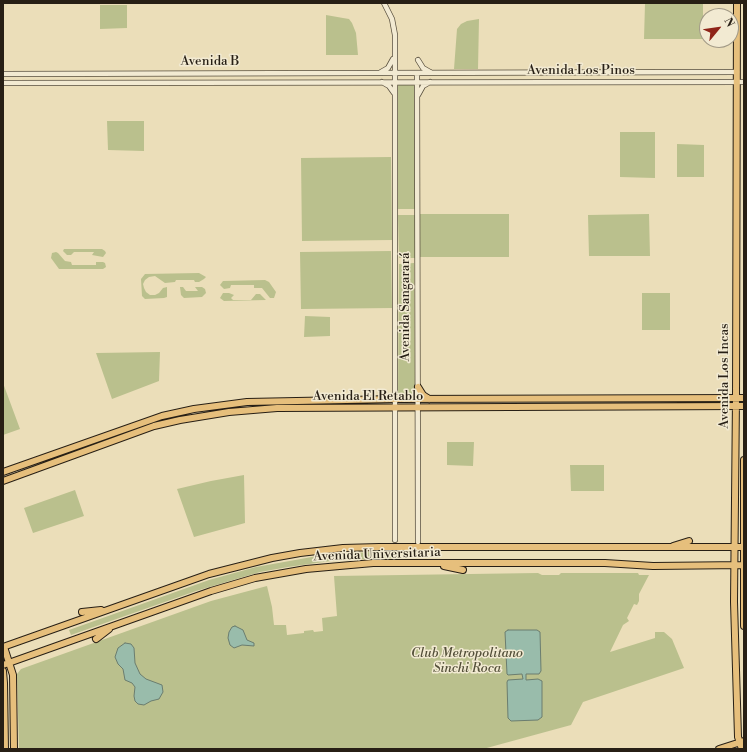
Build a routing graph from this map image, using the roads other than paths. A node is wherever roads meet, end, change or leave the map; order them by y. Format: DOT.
graph roads {
  1 [pos="384,3"];
  2 [pos="737,3"];
  3 [pos="395,54"];
  4 [pos="418,60"];
  5 [pos="729,72"];
  6 [pos="737,72"];
  7 [pos="308,73"];
  8 [pos="376,73"];
  9 [pos="395,73"];
  10 [pos="418,73"];
  11 [pos="434,73"];
  12 [pos="498,73"];
  13 [pos="3,74"];
  14 [pos="82,74"];
  15 [pos="378,81"];
  16 [pos="395,81"];
  17 [pos="418,81"];
  18 [pos="434,81"];
  19 [pos="82,82"];
  20 [pos="308,82"];
  21 [pos="498,82"];
  22 [pos="729,82"];
  23 [pos="737,82"];
  24 [pos="744,82"];
  25 [pos="3,83"];
  26 [pos="418,98"];
  27 [pos="395,99"];
  28 [pos="736,236"];
  29 [pos="744,236"];
  30 [pos="418,386"];
  31 [pos="736,398"];
  32 [pos="744,398"];
  33 [pos="396,399"];
  34 [pos="418,399"];
  35 [pos="431,399"];
  36 [pos="736,406"];
  37 [pos="744,406"];
  38 [pos="396,408"];
  39 [pos="418,408"];
  40 [pos="744,460"];
  41 [pos="3,472"];
  42 [pos="3,481"];
  43 [pos="736,486"];
  44 [pos="744,486"];
  45 [pos="395,540"];
  46 [pos="689,541"];
  47 [pos="418,542"];
  48 [pos="735,547"];
  49 [pos="744,547"];
  50 [pos="666,548"];
  51 [pos="433,563"];
  52 [pos="735,565"];
  53 [pos="744,565"];
  54 [pos="463,570"];
  55 [pos="112,609"];
  56 [pos="82,612"];
  57 [pos="735,624"];
  58 [pos="744,625"];
  59 [pos="113,626"];
  60 [pos="96,639"];
  61 [pos="3,646"];
  62 [pos="10,662"];
  63 [pos="3,665"];
  64 [pos="3,671"];
  65 [pos="742,741"];
  66 [pos="5,749"];
  67 [pos="14,749"];
  68 [pos="719,749"];
  69 [pos="743,749"];
  1 -- 3 [label="street, Avenida Sangarará"];
  2 -- 6 [label="main road, Avenida Los Incas"];
  3 -- 8 [label="street"];
  3 -- 9 [label="street, Avenida Sangarará"];
  4 -- 11 [label="street"];
  5 -- 6 [label="street, Avenida Los Pinos"];
  5 -- 12 [label="street, Avenida Los Pinos"];
  5 -- 22 [label="street"];
  6 -- 23 [label="main road, Avenida Los Incas"];
  7 -- 8 [label="street, Avenida B"];
  7 -- 14 [label="street, Avenida B"];
  7 -- 20 [label="street"];
  8 -- 9 [label="street, Avenida B"];
  9 -- 10 [label="street, Avenida B"];
  9 -- 16 [label="street, Avenida Sangarará"];
  10 -- 11 [label="street, Avenida Los Pinos"];
  10 -- 17 [label="street, Avenida Sangarará"];
  11 -- 12 [label="street, Avenida Los Pinos"];
  12 -- 21 [label="street"];
  13 -- 14 [label="street, Avenida B"];
  14 -- 19 [label="street"];
  15 -- 16 [label="street, Avenida B"];
  15 -- 20 [label="street, Avenida B"];
  15 -- 27 [label="street"];
  16 -- 17 [label="street, Avenida B"];
  16 -- 27 [label="street, Avenida Sangarará"];
  17 -- 18 [label="street, Avenida Los Pinos"];
  17 -- 26 [label="street, Avenida Sangarará"];
  18 -- 21 [label="street, Avenida Los Pinos"];
  18 -- 26 [label="street"];
  19 -- 20 [label="street, Avenida B"];
  19 -- 25 [label="street, Avenida B"];
  21 -- 22 [label="street, Avenida Los Pinos"];
  22 -- 23 [label="street, Avenida Los Pinos"];
  23 -- 24 [label="street, Avenida Los Pinos"];
  23 -- 28 [label="main road, Avenida Los Incas"];
  26 -- 30 [label="street, Avenida Sangarará"];
  27 -- 33 [label="street, Avenida Sangarará"];
  28 -- 29 [label="main road"];
  28 -- 31 [label="main road, Avenida Los Incas"];
  30 -- 34 [label="street, Avenida Sangarará"];
  30 -- 35 [label="main road"];
  31 -- 32 [label="main road, Avenida El Retablo"];
  31 -- 35 [label="main road, Avenida El Retablo"];
  31 -- 36 [label="main road, Avenida Los Incas"];
  33 -- 34 [label="main road, Avenida El Retablo"];
  33 -- 38 [label="street, Avenida Sangarará"];
  33 -- 41 [label="main road, Avenida El Retablo"];
  34 -- 35 [label="main road, Avenida El Retablo"];
  34 -- 39 [label="street, Avenida Sangarará"];
  36 -- 37 [label="main road, Avenida El Retablo"];
  36 -- 39 [label="main road, Avenida El Retablo"];
  36 -- 43 [label="main road, Avenida Los Incas"];
  38 -- 39 [label="main road, Avenida El Retablo"];
  38 -- 42 [label="main road, Avenida El Retablo"];
  38 -- 45 [label="street, Avenida Sangarará"];
  39 -- 47 [label="street, Avenida Sangarará"];
  40 -- 44 [label="main road"];
  43 -- 44 [label="main road"];
  43 -- 48 [label="main road, Avenida Los Incas"];
  44 -- 49 [label="main road"];
  46 -- 50 [label="main road"];
  48 -- 49 [label="main road, Avenida Universitaria"];
  48 -- 50 [label="main road, Avenida Universitaria"];
  48 -- 52 [label="main road, Avenida Los Incas"];
  49 -- 53 [label="main road"];
  50 -- 55 [label="main road, Avenida Universitaria"];
  51 -- 52 [label="main road, Avenida Universitaria"];
  51 -- 54 [label="main road"];
  51 -- 59 [label="main road, Avenida Universitaria"];
  52 -- 53 [label="main road, Avenida Universitaria"];
  52 -- 57 [label="main road, Avenida Los Incas"];
  53 -- 58 [label="main road"];
  55 -- 56 [label="main road"];
  55 -- 61 [label="main road, Avenida Universitaria"];
  57 -- 58 [label="main road"];
  57 -- 65 [label="main road, Avenida Los Incas"];
  59 -- 60 [label="main road"];
  59 -- 62 [label="main road, Avenida Universitaria"];
  61 -- 62 [label="main road"];
  62 -- 63 [label="main road, Avenida Universitaria"];
  62 -- 67 [label="main road"];
  64 -- 66 [label="main road"];
  65 -- 68 [label="main road"];
  65 -- 69 [label="main road, Avenida Los Incas"];
}
